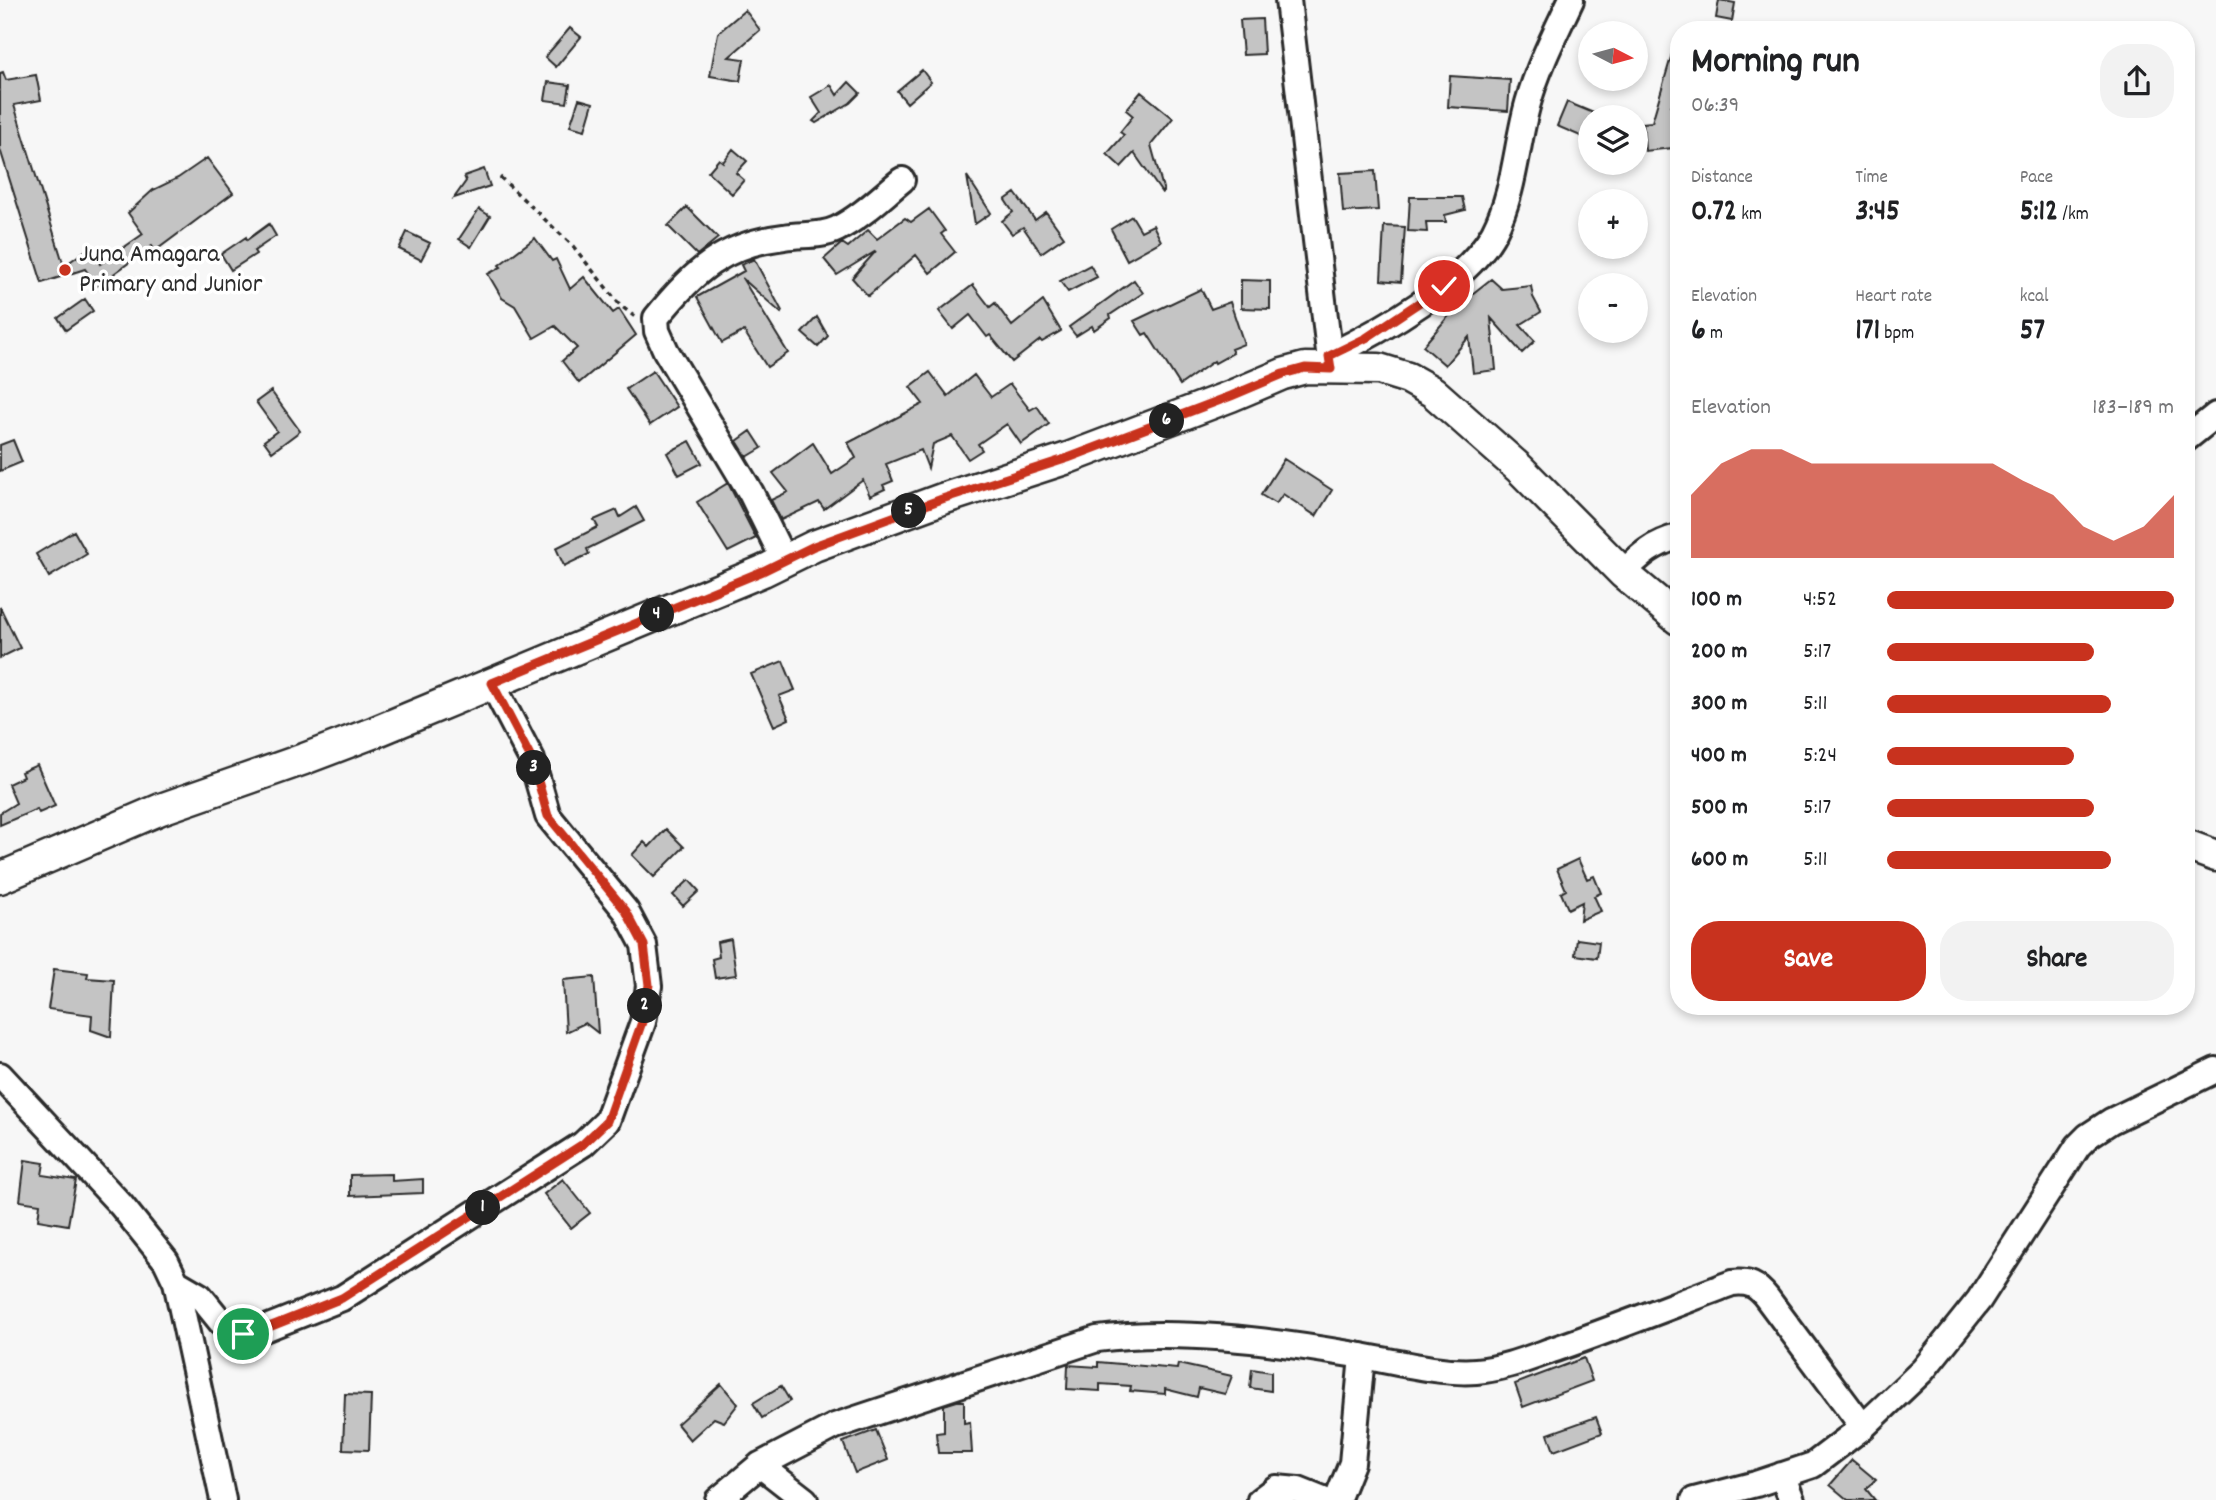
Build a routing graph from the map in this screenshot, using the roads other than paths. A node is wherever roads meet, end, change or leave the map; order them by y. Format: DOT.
graph roads {
  1 [pos="1287,0"];
  2 [pos="1571,0"];
  3 [pos="902,180"];
  4 [pos="1330,362"];
  5 [pos="2216,415"];
  6 [pos="2195,432"];
  7 [pos="1670,539"];
  8 [pos="784,560"];
  9 [pos="1623,573"];
  10 [pos="1670,612"];
  11 [pos="492,683"];
  12 [pos="2195,848"];
  13 [pos="2216,856"];
  14 [pos="0,878"];
  15 [pos="2216,1070"];
  16 [pos="0,1074"];
  17 [pos="176,1282"];
  18 [pos="1362,1356"];
  19 [pos="1863,1427"];
  20 [pos="760,1465"];
  21 [pos="1782,1475"];
  22 [pos="223,1500"];
  23 [pos="718,1500"];
  24 [pos="805,1500"];
  25 [pos="1260,1500"];
  26 [pos="1323,1500"];
  27 [pos="1337,1500"];
  28 [pos="1694,1500"];
  29 [pos="1791,1500"];
  1 -- 4 [label="street"];
  2 -- 4 [label="street"];
  3 -- 8 [label="street"];
  4 -- 8 [label="main road"];
  4 -- 9 [label="main road"];
  5 -- 6 [label="street"];
  7 -- 9 [label="street"];
  8 -- 11 [label="main road"];
  9 -- 10 [label="main road"];
  11 -- 14 [label="main road"];
  11 -- 17 [label="street"];
  12 -- 13 [label="main road"];
  15 -- 19 [label="street"];
  16 -- 17 [label="street"];
  17 -- 22 [label="street"];
  18 -- 19 [label="street"];
  18 -- 20 [label="street"];
  18 -- 27 [label="street"];
  19 -- 21 [label="street"];
  20 -- 23 [label="street"];
  20 -- 24 [label="street"];
  21 -- 28 [label="street"];
  21 -- 29 [label="street"];
  25 -- 26 [label="street"];
}
